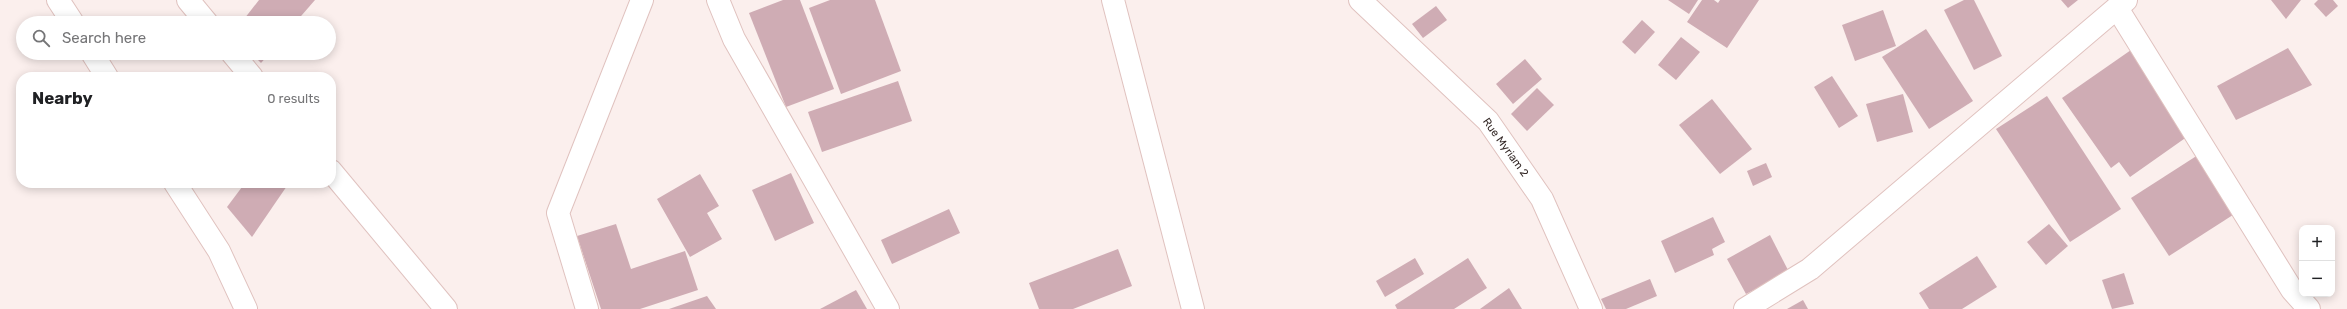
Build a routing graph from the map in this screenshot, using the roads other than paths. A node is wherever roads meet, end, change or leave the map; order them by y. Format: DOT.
graph roads {
  1 [pos="58,0"];
  2 [pos="188,0"];
  3 [pos="642,0"];
  4 [pos="718,0"];
  5 [pos="1113,0"];
  6 [pos="1360,0"];
  7 [pos="2121,4"];
  8 [pos="68,16"];
  9 [pos="201,16"];
  10 [pos="96,60"];
  11 [pos="238,60"];
  12 [pos="104,72"];
  13 [pos="248,72"];
  14 [pos="336,177"];
  15 [pos="178,188"];
  16 [pos="246,309"];
  17 [pos="446,309"];
  18 [pos="587,309"];
  19 [pos="888,309"];
  20 [pos="1193,309"];
  21 [pos="1591,309"];
  22 [pos="1745,309"];
  23 [pos="2309,309"];
  1 -- 8 [label="street"];
  2 -- 9 [label="street"];
  3 -- 18 [label="street"];
  4 -- 19 [label="street"];
  5 -- 20 [label="street"];
  6 -- 21 [label="street, Rue Myriam 2"];
  7 -- 22 [label="street"];
  7 -- 23 [label="street"];
  10 -- 12 [label="street"];
  11 -- 13 [label="street"];
  14 -- 17 [label="street"];
  15 -- 16 [label="street"];
}
